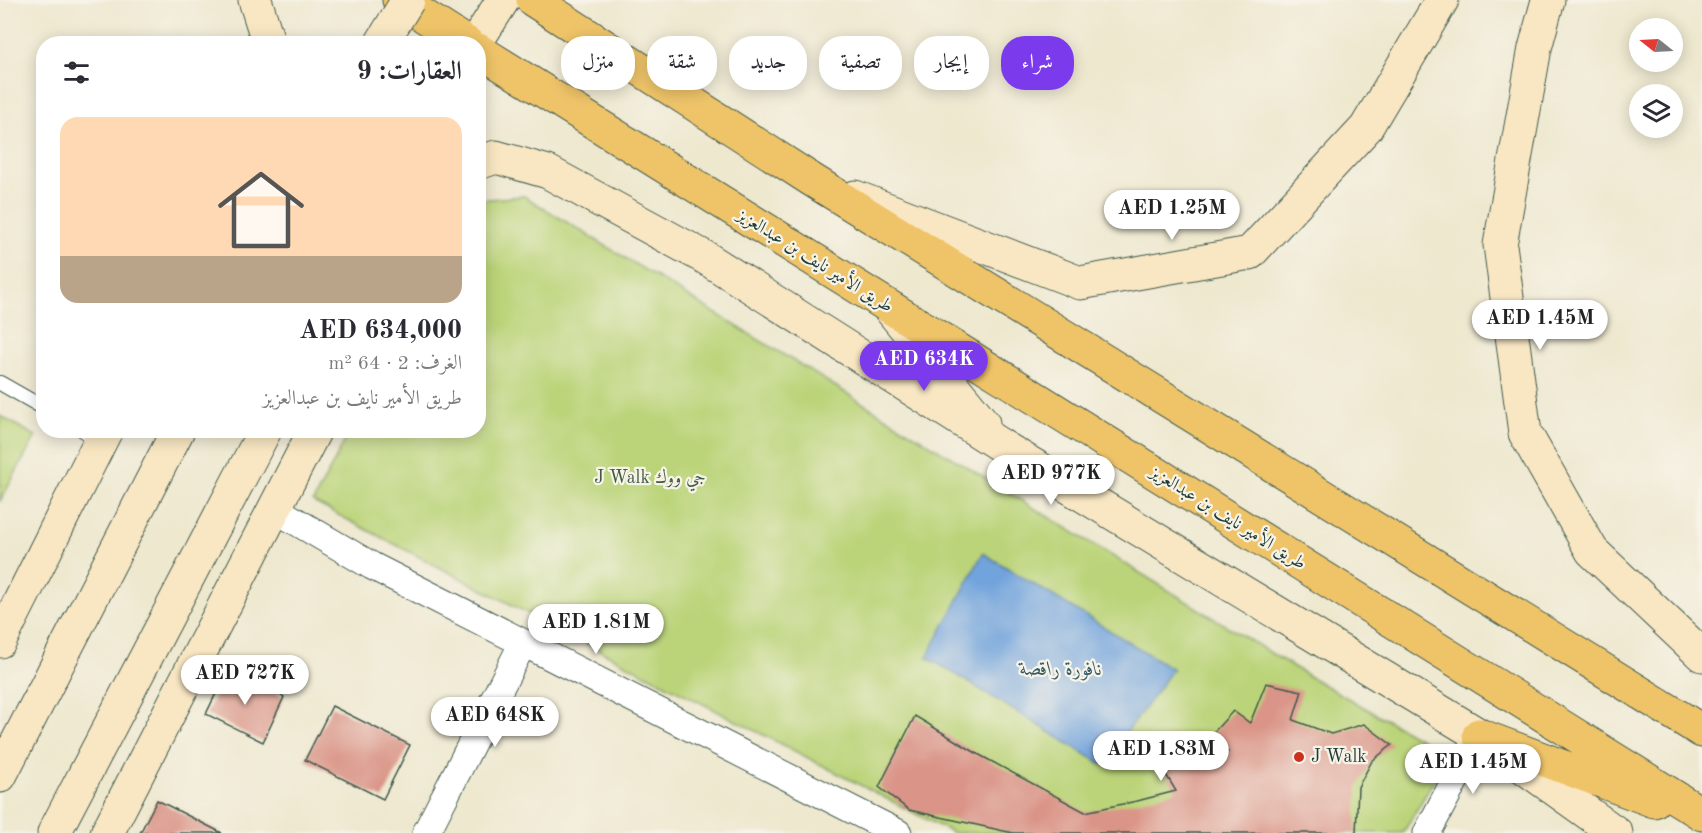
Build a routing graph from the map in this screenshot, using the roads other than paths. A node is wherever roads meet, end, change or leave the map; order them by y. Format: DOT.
graph roads {
  1 [pos="255,0"];
  2 [pos="399,0"];
  3 [pos="408,0"];
  4 [pos="503,0"];
  5 [pos="533,0"];
  6 [pos="1442,0"];
  7 [pos="1548,0"];
  8 [pos="266,36"];
  9 [pos="386,36"];
  10 [pos="455,36"];
  11 [pos="480,36"];
  12 [pos="486,55"];
  13 [pos="487,160"];
  14 [pos="812,180"];
  15 [pos="888,306"];
  16 [pos="0,383"];
  17 [pos="36,403"];
  18 [pos="95,438"];
  19 [pos="174,438"];
  20 [pos="261,438"];
  21 [pos="311,438"];
  22 [pos="1000,445"];
  23 [pos="275,509"];
  24 [pos="0,641"];
  25 [pos="523,643"];
  26 [pos="1702,655"];
  27 [pos="1702,731"];
  28 [pos="1479,735"];
  29 [pos="0,776"];
  30 [pos="1702,814"];
  31 [pos="1702,819"];
  32 [pos="54,833"];
  33 [pos="107,833"];
  34 [pos="426,833"];
  35 [pos="898,833"];
  36 [pos="1427,833"];
  37 [pos="1616,833"];
  1 -- 8 [label="main road"];
  2 -- 10 [label="highway"];
  3 -- 9 [label="main road, bridge"];
  4 -- 11 [label="main road"];
  5 -- 14 [label="highway"];
  6 -- 14 [label="main road"];
  7 -- 26 [label="main road"];
  12 -- 15 [label="highway, طريق الأمير نايف بن عبدالعزيز"];
  13 -- 22 [label="main road"];
  14 -- 27 [label="highway"];
  15 -- 22 [label="main road"];
  15 -- 30 [label="highway, طريق الأمير نايف بن عبدالعزيز"];
  16 -- 17 [label="lane"];
  18 -- 24 [label="main road"];
  19 -- 29 [label="main road"];
  20 -- 32 [label="main road"];
  21 -- 23 [label="main road"];
  22 -- 28 [label="main road"];
  23 -- 25 [label="street"];
  23 -- 33 [label="main road"];
  25 -- 34 [label="street"];
  25 -- 35 [label="street"];
  28 -- 31 [label="highway"];
  28 -- 36 [label="street"];
  28 -- 37 [label="main road"];
}
